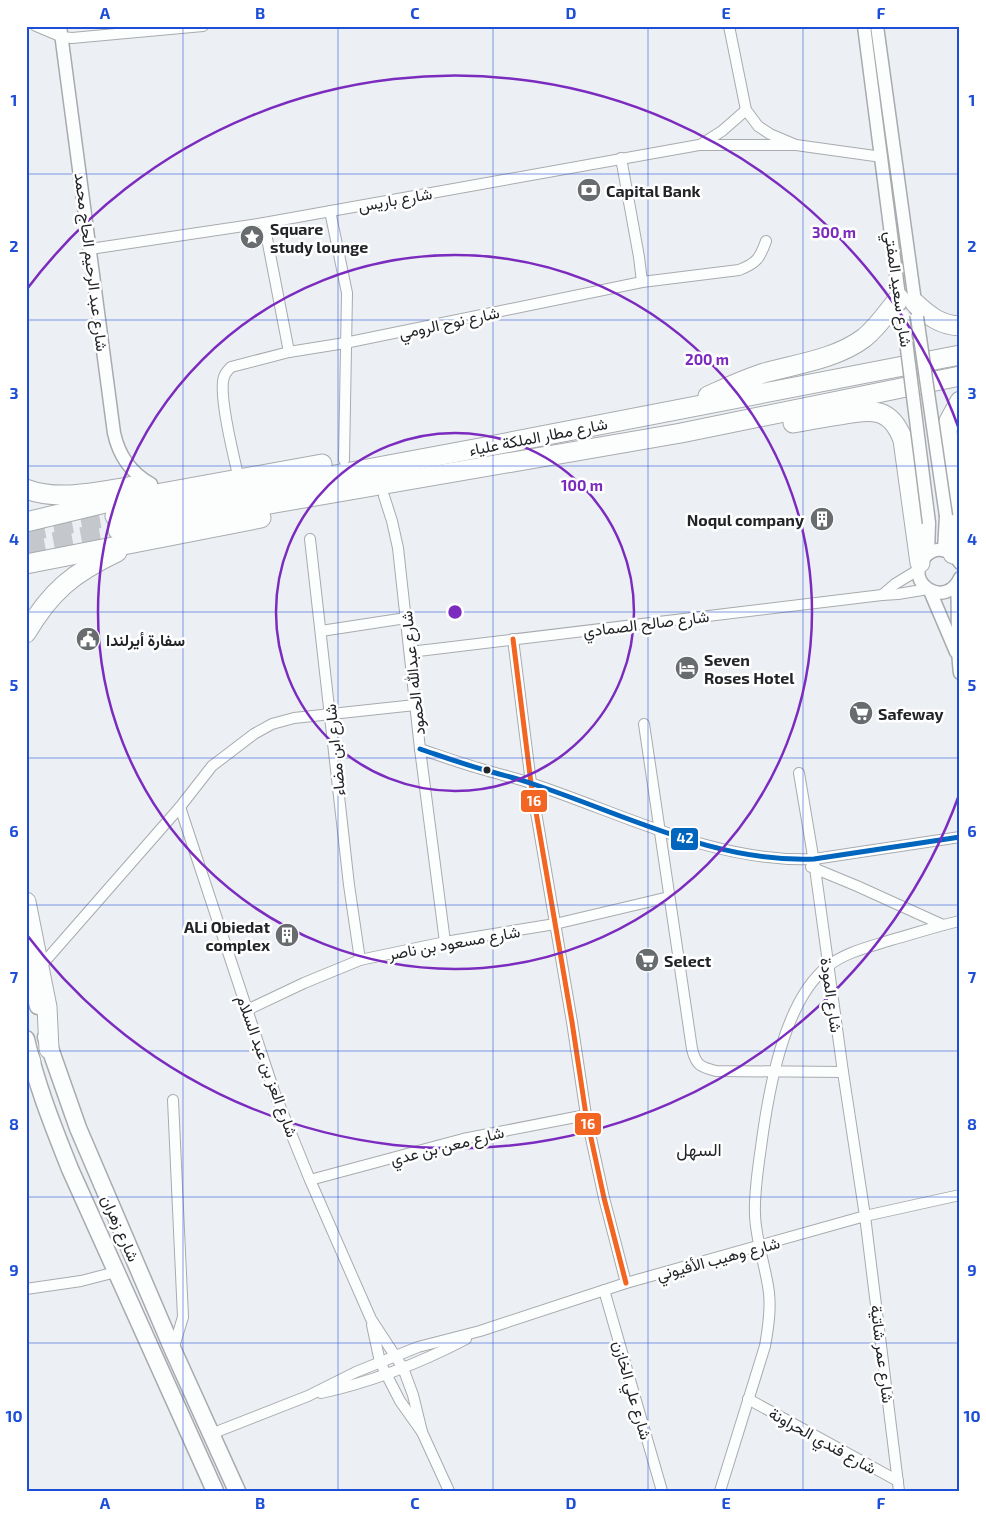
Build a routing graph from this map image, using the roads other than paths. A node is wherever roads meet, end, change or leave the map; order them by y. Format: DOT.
graph roads {
  1 [pos="36,26"];
  2 [pos="203,26"];
  3 [pos="729,26"];
  4 [pos="864,26"];
  5 [pos="876,26"];
  6 [pos="61,32"];
  7 [pos="746,110"];
  8 [pos="699,145"];
  9 [pos="796,145"];
  10 [pos="882,157"];
  11 [pos="621,158"];
  12 [pos="330,211"];
  13 [pos="264,223"];
  14 [pos="766,240"];
  15 [pos="90,249"];
  16 [pos="642,282"];
  17 [pos="908,309"];
  18 [pos="960,326"];
  19 [pos="345,344"];
  20 [pos="289,352"];
  21 [pos="960,355"];
  22 [pos="960,376"];
  23 [pos="912,386"];
  24 [pos="960,401"];
  25 [pos="681,409"];
  26 [pos="681,433"];
  27 [pos="485,447"];
  28 [pos="344,460"];
  29 [pos="477,467"];
  30 [pos="239,479"];
  31 [pos="151,484"];
  32 [pos="198,486"];
  33 [pos="26,488"];
  34 [pos="384,496"];
  35 [pos="26,522"];
  36 [pos="310,539"];
  37 [pos="135,543"];
  38 [pos="955,558"];
  39 [pos="922,562"];
  40 [pos="26,564"];
  41 [pos="958,581"];
  42 [pos="929,590"];
  43 [pos="882,595"];
  44 [pos="406,618"];
  45 [pos="320,631"];
  46 [pos="26,633"];
  47 [pos="513,639"];
  48 [pos="410,652"];
  49 [pos="958,656"];
  50 [pos="960,673"];
  51 [pos="415,705"];
  52 [pos="330,714"];
  53 [pos="644,724"];
  54 [pos="420,749"];
  55 [pos="799,773"];
  56 [pos="531,783"];
  57 [pos="180,807"];
  58 [pos="660,830"];
  59 [pos="960,837"];
  60 [pos="814,864"];
  61 [pos="669,897"];
  62 [pos="26,902"];
  63 [pos="960,921"];
  64 [pos="555,924"];
  65 [pos="943,925"];
  66 [pos="445,942"];
  67 [pos="360,960"];
  68 [pos="33,963"];
  69 [pos="828,966"];
  70 [pos="247,1010"];
  71 [pos="26,1039"];
  72 [pos="49,1049"];
  73 [pos="29,1055"];
  74 [pos="775,1070"];
  75 [pos="843,1072"];
  76 [pos="173,1100"];
  77 [pos="586,1114"];
  78 [pos="310,1180"];
  79 [pos="960,1195"];
  80 [pos="865,1216"];
  81 [pos="759,1247"];
  82 [pos="116,1272"];
  83 [pos="626,1283"];
  84 [pos="26,1289"];
  85 [pos="604,1290"];
  86 [pos="371,1319"];
  87 [pos="480,1331"];
  88 [pos="173,1350"];
  89 [pos="396,1355"];
  90 [pos="380,1362"];
  91 [pos="403,1368"];
  92 [pos="386,1375"];
  93 [pos="308,1396"];
  94 [pos="748,1399"];
  95 [pos="422,1432"];
  96 [pos="211,1434"];
  97 [pos="899,1486"];
  98 [pos="215,1491"];
  99 [pos="237,1491"];
  100 [pos="449,1491"];
  101 [pos="662,1491"];
  102 [pos="720,1491"];
  1 -- 6 [label="street"];
  2 -- 6 [label="street"];
  3 -- 7 [label="street"];
  4 -- 10 [label="street, شارع سعيد المفتي"];
  5 -- 17 [label="street, شارع سعيد المفتي"];
  6 -- 15 [label="street, شارع عبد الرحيم الحاج محمد"];
  7 -- 8 [label="street, شارع باريس"];
  7 -- 9 [label="street"];
  8 -- 9 [label="street, شارع باريس"];
  8 -- 11 [label="street, شارع باريس"];
  9 -- 10 [label="street"];
  10 -- 17 [label="street, شارع سعيد المفتي"];
  11 -- 12 [label="street, شارع باريس"];
  11 -- 16 [label="street"];
  12 -- 13 [label="street, شارع باريس"];
  12 -- 19 [label="street"];
  13 -- 15 [label="street, شارع باريس"];
  13 -- 20 [label="street"];
  14 -- 16 [label="street, شارع نوح الرومي"];
  15 -- 31 [label="street, شارع عبد الرحيم الحاج محمد"];
  16 -- 19 [label="street, شارع نوح الرومي"];
  17 -- 18 [label="highway"];
  17 -- 23 [label="street, شارع سعيد المفتي, bridge"];
  17 -- 25 [label="highway"];
  17 -- 38 [label="street, شارع سعيد المفتي, bridge"];
  19 -- 20 [label="street, شارع نوح الرومي"];
  19 -- 28 [label="street"];
  20 -- 30 [label="street, شارع نوح الرومي"];
  21 -- 25 [label="highway, شارع مطار الملكة علياء"];
  22 -- 23 [label="highway, شارع مطار الملكة علياء"];
  23 -- 26 [label="highway, شارع مطار الملكة علياء"];
  23 -- 39 [label="street, شارع سعيد المفتي, bridge"];
  24 -- 38 [label="highway"];
  25 -- 27 [label="highway, شارع مطار الملكة علياء"];
  26 -- 29 [label="highway, شارع مطار الملكة علياء"];
  26 -- 39 [label="highway"];
  27 -- 28 [label="highway"];
  27 -- 29 [label="highway, شارع مطار الملكة علياء"];
  28 -- 30 [label="highway"];
  29 -- 34 [label="highway"];
  30 -- 32 [label="highway"];
  31 -- 32 [label="highway"];
  31 -- 33 [label="highway"];
  32 -- 35 [label="highway"];
  34 -- 37 [label="highway"];
  34 -- 44 [label="street, شارع عبدالله الحمود"];
  36 -- 45 [label="street, شارع ابن مضاء"];
  37 -- 40 [label="highway"];
  37 -- 46 [label="highway"];
  38 -- 39 [label="street"];
  39 -- 42 [label="street"];
  39 -- 43 [label="street"];
  41 -- 42 [label="street"];
  41 -- 49 [label="street"];
  42 -- 43 [label="street, شارع صالح الصمادي"];
  42 -- 49 [label="street"];
  43 -- 47 [label="street, شارع صالح الصمادي"];
  44 -- 45 [label="street"];
  44 -- 48 [label="street, شارع عبدالله الحمود"];
  45 -- 52 [label="street, شارع ابن مضاء"];
  47 -- 48 [label="street, شارع صالح الصمادي"];
  47 -- 56 [label="street"];
  48 -- 51 [label="street, شارع عبدالله الحمود"];
  49 -- 50 [label="street"];
  51 -- 52 [label="street"];
  51 -- 54 [label="street, شارع عبدالله الحمود"];
  52 -- 57 [label="street"];
  52 -- 67 [label="street, شارع ابن مضاء"];
  53 -- 58 [label="street"];
  54 -- 56 [label="street"];
  54 -- 66 [label="street, شارع عبدالله الحمود"];
  55 -- 60 [label="street, شارع المودة"];
  56 -- 58 [label="street"];
  56 -- 64 [label="street"];
  57 -- 68 [label="street"];
  57 -- 70 [label="street, شارع العز بن عبد السلام"];
  58 -- 60 [label="street"];
  58 -- 61 [label="street"];
  59 -- 60 [label="street"];
  60 -- 65 [label="street"];
  60 -- 69 [label="street, شارع المودة"];
  61 -- 64 [label="street, شارع مسعود بن ناصر"];
  61 -- 74 [label="street"];
  62 -- 68 [label="highway"];
  63 -- 65 [label="street"];
  64 -- 66 [label="street, شارع مسعود بن ناصر"];
  64 -- 77 [label="street"];
  65 -- 69 [label="street"];
  66 -- 67 [label="street, شارع مسعود بن ناصر"];
  67 -- 70 [label="street, شارع مسعود بن ناصر"];
  68 -- 72 [label="highway"];
  69 -- 74 [label="street"];
  69 -- 75 [label="street, شارع المودة"];
  70 -- 78 [label="street, شارع العز بن عبد السلام"];
  71 -- 73 [label="main road, شارع زهران"];
  72 -- 88 [label="main road, شارع زهران"];
  73 -- 82 [label="main road, شارع زهران"];
  74 -- 75 [label="street"];
  74 -- 81 [label="street"];
  75 -- 80 [label="street, شارع المودة"];
  76 -- 88 [label="street"];
  77 -- 78 [label="street, شارع معن بن عدي"];
  77 -- 83 [label="street"];
  78 -- 86 [label="street, شارع العز بن عبد السلام"];
  79 -- 80 [label="street, شارع وهيب الأفيوني"];
  80 -- 81 [label="street, شارع وهيب الأفيوني"];
  80 -- 97 [label="street, شارع عمر شاتية"];
  81 -- 83 [label="street, شارع وهيب الأفيوني"];
  81 -- 94 [label="street"];
  82 -- 84 [label="street"];
  82 -- 98 [label="main road, شارع زهران"];
  83 -- 85 [label="street, شارع وهيب الأفيوني"];
  85 -- 87 [label="street, شارع وهيب الأفيوني"];
  85 -- 101 [label="street, شارع علي الخازن"];
  86 -- 89 [label="street, شارع العز بن عبد السلام"];
  86 -- 90 [label="street, شارع العز بن عبد السلام"];
  87 -- 89 [label="street, شارع وهيب الأفيوني"];
  87 -- 91 [label="street, شارع وهيب الأفيوني"];
  88 -- 96 [label="main road, شارع زهران"];
  89 -- 90 [label="street, شارع وهيب الأفيوني"];
  89 -- 91 [label="street, شارع العز بن عبد السلام"];
  90 -- 92 [label="street, شارع العز بن عبد السلام"];
  90 -- 93 [label="street, شارع وهيب الأفيوني"];
  91 -- 92 [label="street, شارع وهيب الأفيوني"];
  91 -- 95 [label="street, شارع العز بن عبد السلام"];
  92 -- 93 [label="street, شارع وهيب الأفيوني"];
  92 -- 95 [label="street, شارع العز بن عبد السلام"];
  93 -- 96 [label="street, شارع وهيب الأفيوني"];
  94 -- 97 [label="street, شارع فندي الحراونة"];
  94 -- 102 [label="street"];
  95 -- 100 [label="street, شارع العز بن عبد السلام"];
  96 -- 99 [label="main road, شارع زهران"];
}
